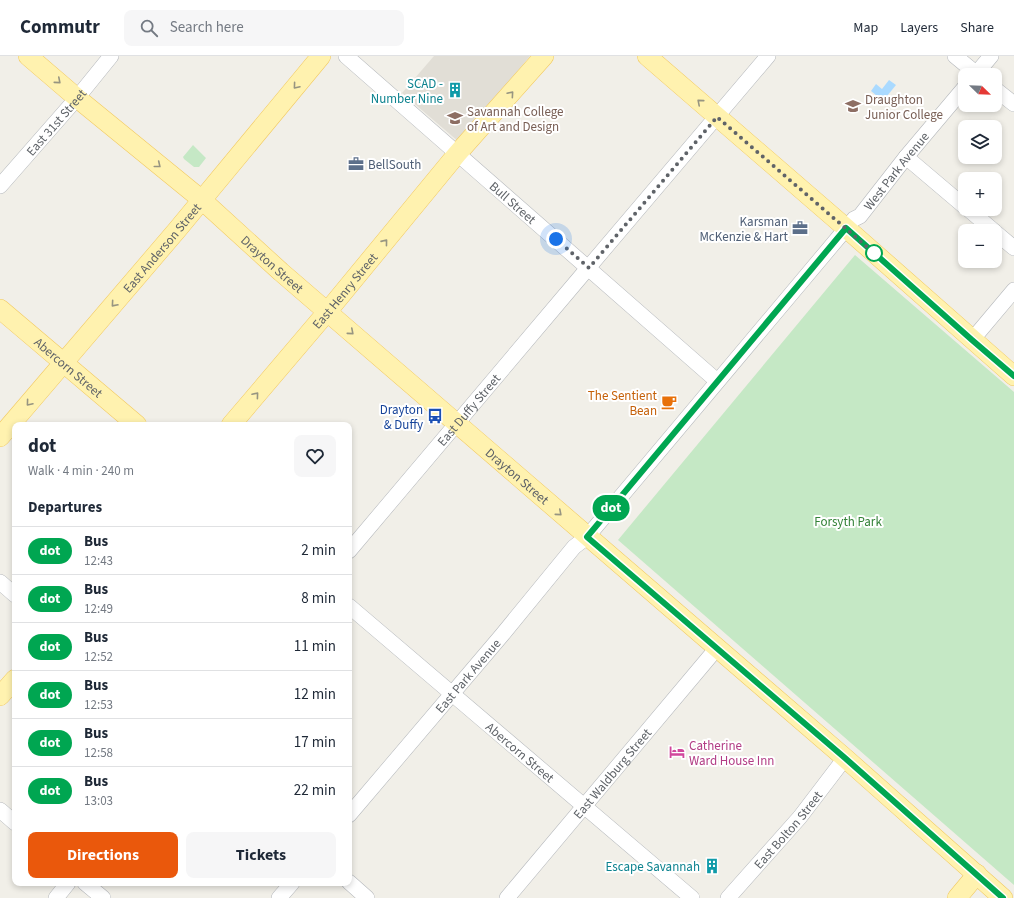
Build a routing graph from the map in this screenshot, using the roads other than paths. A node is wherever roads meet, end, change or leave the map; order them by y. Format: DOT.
graph roads {
  1 [pos="28,56"];
  2 [pos="111,56"];
  3 [pos="321,56"];
  4 [pos="346,56"];
  5 [pos="544,56"];
  6 [pos="647,56"];
  7 [pos="768,56"];
  8 [pos="955,56"];
  9 [pos="991,56"];
  10 [pos="968,68"];
  11 [pos="982,68"];
  12 [pos="958,95"];
  13 [pos="1002,95"];
  14 [pos="77,98"];
  15 [pos="1014,104"];
  16 [pos="717,117"];
  17 [pos="457,154"];
  18 [pos="906,157"];
  19 [pos="0,186"];
  20 [pos="202,200"];
  21 [pos="958,201"];
  22 [pos="976,216"];
  23 [pos="985,224"];
  24 [pos="846,228"];
  25 [pos="1002,238"];
  26 [pos="1014,248"];
  27 [pos="589,268"];
  28 [pos="1014,290"];
  29 [pos="0,309"];
  30 [pos="327,312"];
  31 [pos="972,340"];
  32 [pos="63,363"];
  33 [pos="1014,376"];
  34 [pos="714,385"];
  35 [pos="13,422"];
  36 [pos="133,422"];
  37 [pos="234,422"];
  38 [pos="12,423"];
  39 [pos="456,424"];
  40 [pos="0,437"];
  41 [pos="587,537"];
  42 [pos="352,547"];
  43 [pos="0,582"];
  44 [pos="12,592"];
  45 [pos="352,609"];
  46 [pos="717,648"];
  47 [pos="12,682"];
  48 [pos="452,693"];
  49 [pos="0,696"];
  50 [pos="845,758"];
  51 [pos="584,806"];
  52 [pos="0,810"];
  53 [pos="352,811"];
  54 [pos="12,820"];
  55 [pos="977,874"];
  56 [pos="352,885"];
  57 [pos="66,886"];
  58 [pos="88,886"];
  59 [pos="289,886"];
  60 [pos="56,898"];
  61 [pos="102,898"];
  62 [pos="279,898"];
  63 [pos="367,898"];
  64 [pos="507,898"];
  65 [pos="692,898"];
  66 [pos="728,898"];
  67 [pos="957,898"];
  68 [pos="1003,898"];
  1 -- 14 [label="main road, Drayton Street, one-way"];
  2 -- 14 [label="street, East 31st Street"];
  3 -- 20 [label="main road, East Anderson Street, one-way"];
  4 -- 17 [label="street, Bull Street"];
  17 -- 5 [label="main road, East Henry Street, one-way"];
  16 -- 6 [label="main road, one-way"];
  7 -- 16 [label="street, East Duffy Street"];
  8 -- 10 [label="street"];
  9 -- 11 [label="street"];
  12 -- 18 [label="street, West Park Avenue"];
  13 -- 15 [label="street"];
  14 -- 19 [label="street, East 31st Street"];
  14 -- 20 [label="main road, Drayton Street, one-way"];
  16 -- 24 [label="main road"];
  16 -- 27 [label="street, East Duffy Street"];
  17 -- 27 [label="street, Bull Street"];
  30 -- 17 [label="main road, East Henry Street, one-way"];
  18 -- 21 [label="street"];
  18 -- 24 [label="street, West Park Avenue"];
  20 -- 30 [label="main road, Drayton Street"];
  20 -- 32 [label="main road, East Anderson Street, one-way"];
  22 -- 23 [label="street"];
  24 -- 31 [label="main road"];
  24 -- 34 [label="street, West Park Avenue"];
  25 -- 26 [label="street"];
  27 -- 34 [label="street, Bull Street"];
  27 -- 39 [label="street, East Duffy Street"];
  28 -- 31 [label="street"];
  29 -- 32 [label="main road, Abercorn Street"];
  37 -- 30 [label="main road, East Henry Street, one-way"];
  30 -- 39 [label="main road, Drayton Street, one-way"];
  31 -- 33 [label="main road"];
  32 -- 35 [label="main road, East Anderson Street, one-way"];
  32 -- 36 [label="main road, Abercorn Street"];
  34 -- 41 [label="street, East Park Avenue"];
  38 -- 40 [label="main road, East Anderson Street, one-way"];
  39 -- 41 [label="main road, Drayton Street, one-way"];
  39 -- 42 [label="street, East Duffy Street"];
  41 -- 46 [label="main road, Drayton Street"];
  41 -- 48 [label="street, East Park Avenue"];
  43 -- 44 [label="street"];
  45 -- 48 [label="street, Abercorn Street"];
  46 -- 50 [label="main road, Drayton Street"];
  46 -- 51 [label="street, East Waldburg Street"];
  47 -- 49 [label="main road"];
  48 -- 51 [label="street, Abercorn Street"];
  48 -- 53 [label="street, East Park Avenue"];
  50 -- 55 [label="main road, Drayton Street"];
  50 -- 66 [label="street, East Bolton Street"];
  51 -- 64 [label="street, East Waldburg Street"];
  51 -- 65 [label="street, Abercorn Street"];
  52 -- 54 [label="street"];
  55 -- 67 [label="main road"];
  55 -- 68 [label="main road, Drayton Street"];
  56 -- 63 [label="street"];
  57 -- 60 [label="street"];
  58 -- 61 [label="street"];
  59 -- 62 [label="street"];
}
